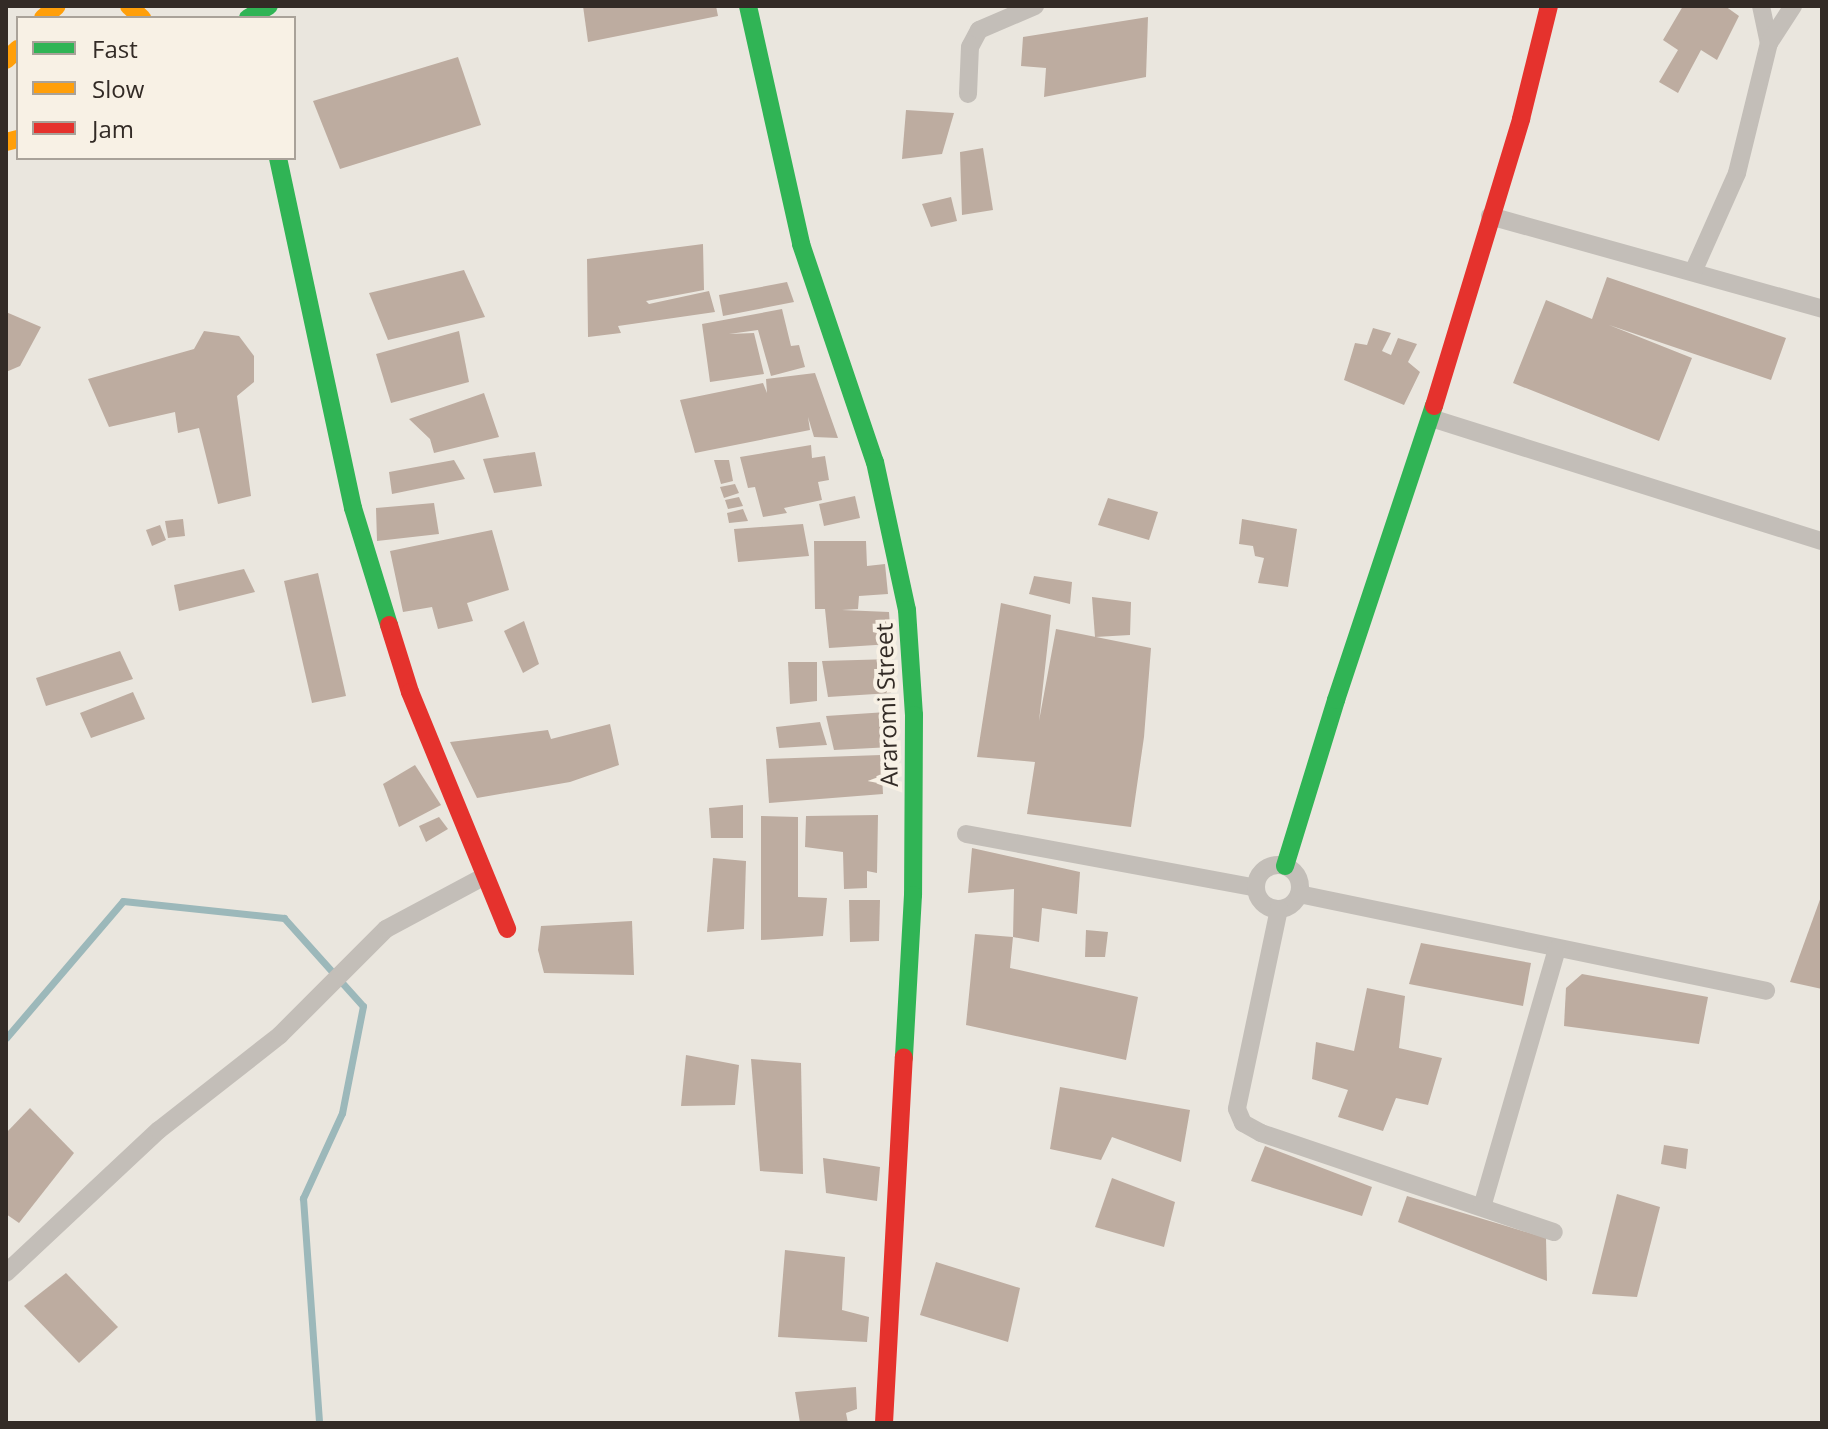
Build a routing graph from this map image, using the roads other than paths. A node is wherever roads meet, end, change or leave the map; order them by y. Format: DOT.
graph roads {
  1 [pos="748,6"];
  2 [pos="1035,6"];
  3 [pos="1549,6"];
  4 [pos="1761,6"];
  5 [pos="1793,6"];
  6 [pos="1769,43"];
  7 [pos="968,94"];
  8 [pos="278,160"];
  9 [pos="1490,216"];
  10 [pos="1693,272"];
  11 [pos="1822,309"];
  12 [pos="1431,418"];
  13 [pos="1822,541"];
  14 [pos="966,834"];
  15 [pos="1285,866"];
  16 [pos="485,876"];
  17 [pos="1256,888"];
  18 [pos="1299,894"];
  19 [pos="1279,909"];
  20 [pos="507,929"];
  21 [pos="1557,949"];
  22 [pos="1766,991"];
  23 [pos="1482,1207"];
  24 [pos="1554,1232"];
  25 [pos="6,1273"];
  26 [pos="884,1423"];
  1 -- 26 [label="street, Araromi Street"];
  2 -- 7 [label="street"];
  3 -- 9 [label="street"];
  4 -- 6 [label="street"];
  5 -- 6 [label="street"];
  6 -- 10 [label="street"];
  8 -- 16 [label="street"];
  9 -- 10 [label="street"];
  9 -- 12 [label="street"];
  10 -- 11 [label="street"];
  12 -- 13 [label="street"];
  12 -- 15 [label="street"];
  14 -- 17 [label="street"];
  15 -- 17 [label="street"];
  15 -- 18 [label="street"];
  16 -- 20 [label="street"];
  16 -- 25 [label="street"];
  17 -- 19 [label="street"];
  18 -- 19 [label="street"];
  18 -- 21 [label="street"];
  19 -- 23 [label="street"];
  21 -- 22 [label="street"];
  21 -- 23 [label="street"];
  23 -- 24 [label="street"];
}
